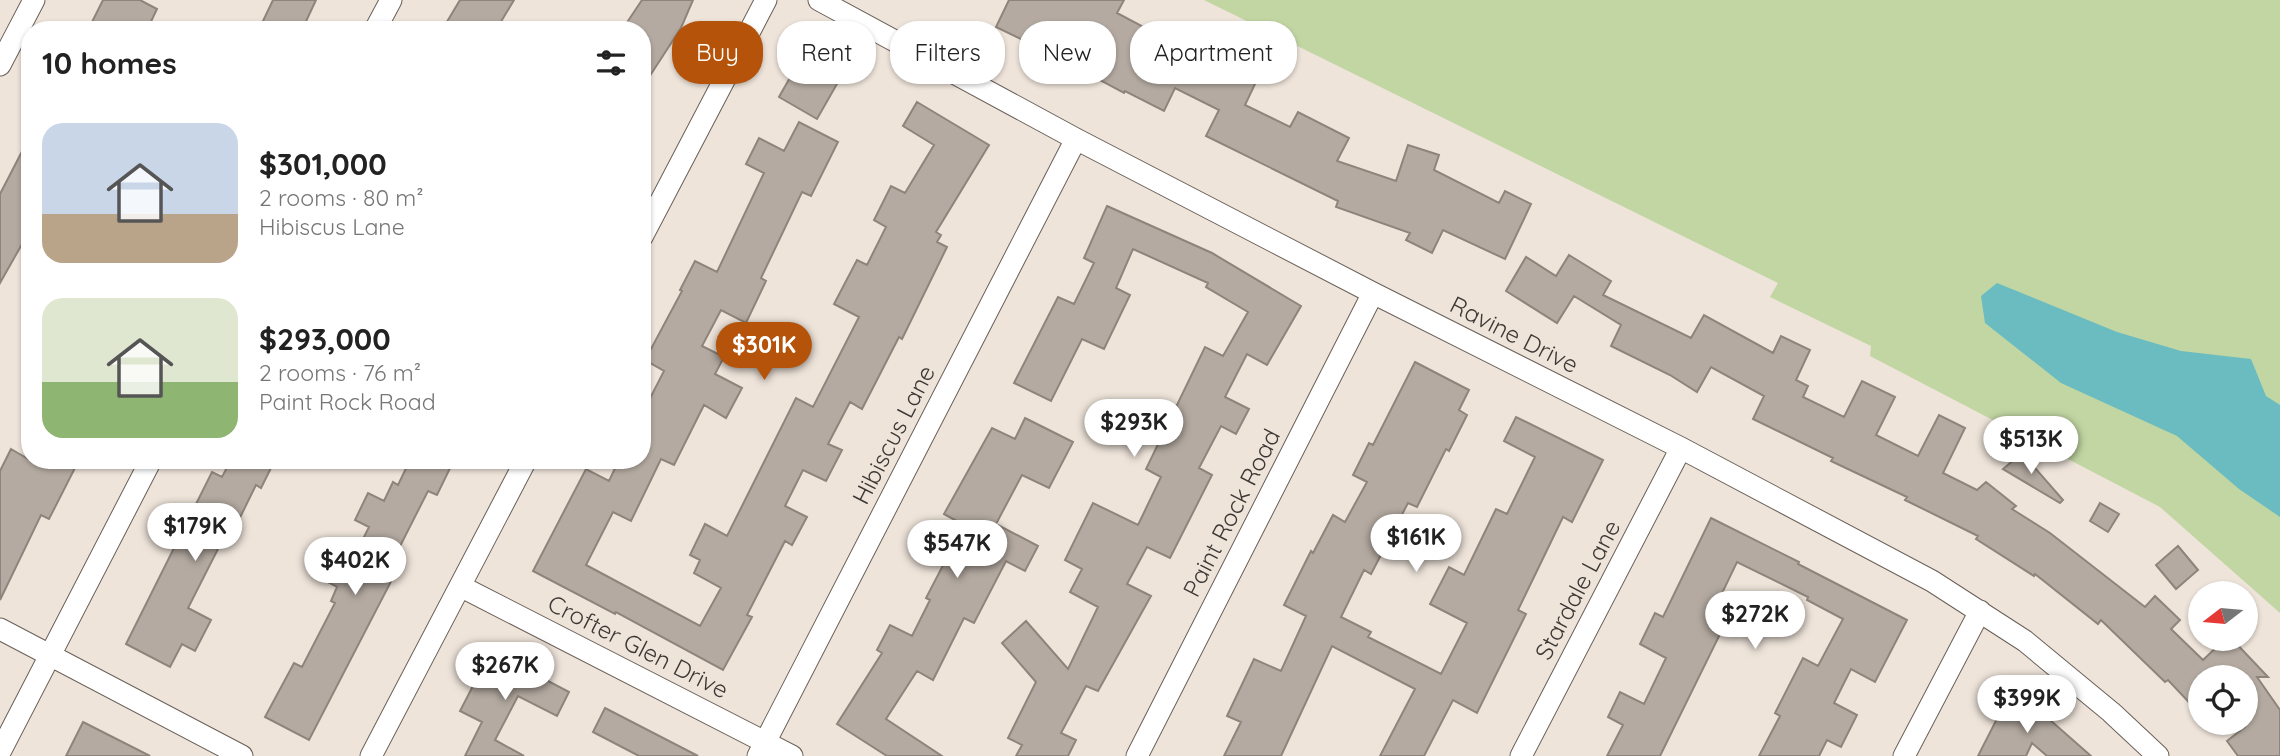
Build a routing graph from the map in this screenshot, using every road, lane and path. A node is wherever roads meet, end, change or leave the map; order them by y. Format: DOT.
graph roads {
  1 [pos="34,0"];
  2 [pos="391,0"];
  3 [pos="766,0"];
  4 [pos="819,0"];
  5 [pos="23,21"];
  6 [pos="380,21"];
  7 [pos="21,25"];
  8 [pos="0,65"];
  9 [pos="1076,139"];
  10 [pos="651,220"];
  11 [pos="1373,293"];
  12 [pos="1681,448"];
  13 [pos="146,469"];
  14 [pos="521,469"];
  15 [pos="460,586"];
  16 [pos="1980,611"];
  17 [pos="0,629"];
  18 [pos="50,655"];
  19 [pos="761,749"];
  20 [pos="0,752"];
  21 [pos="242,756"];
  22 [pos="371,756"];
  23 [pos="792,756"];
  24 [pos="1137,756"];
  25 [pos="1521,756"];
  26 [pos="1904,756"];
  27 [pos="2158,756"];
  1 -- 5 [label="street"];
  2 -- 6 [label="street"];
  3 -- 10 [label="street"];
  4 -- 9 [label="street, Ravine Drive"];
  7 -- 8 [label="street"];
  9 -- 11 [label="street, Ravine Drive"];
  9 -- 19 [label="street, Hibiscus Lane"];
  11 -- 12 [label="street, Ravine Drive"];
  11 -- 24 [label="street, Paint Rock Road"];
  12 -- 16 [label="street, Ravine Drive"];
  12 -- 25 [label="street, Stardale Lane"];
  13 -- 18 [label="street"];
  14 -- 15 [label="street"];
  15 -- 19 [label="street, Crofter Glen Drive"];
  15 -- 22 [label="street"];
  16 -- 26 [label="street"];
  16 -- 27 [label="street, Ravine Drive"];
  17 -- 18 [label="street"];
  18 -- 20 [label="street"];
  18 -- 21 [label="street"];
  19 -- 23 [label="street, Crofter Glen Drive"];
}
